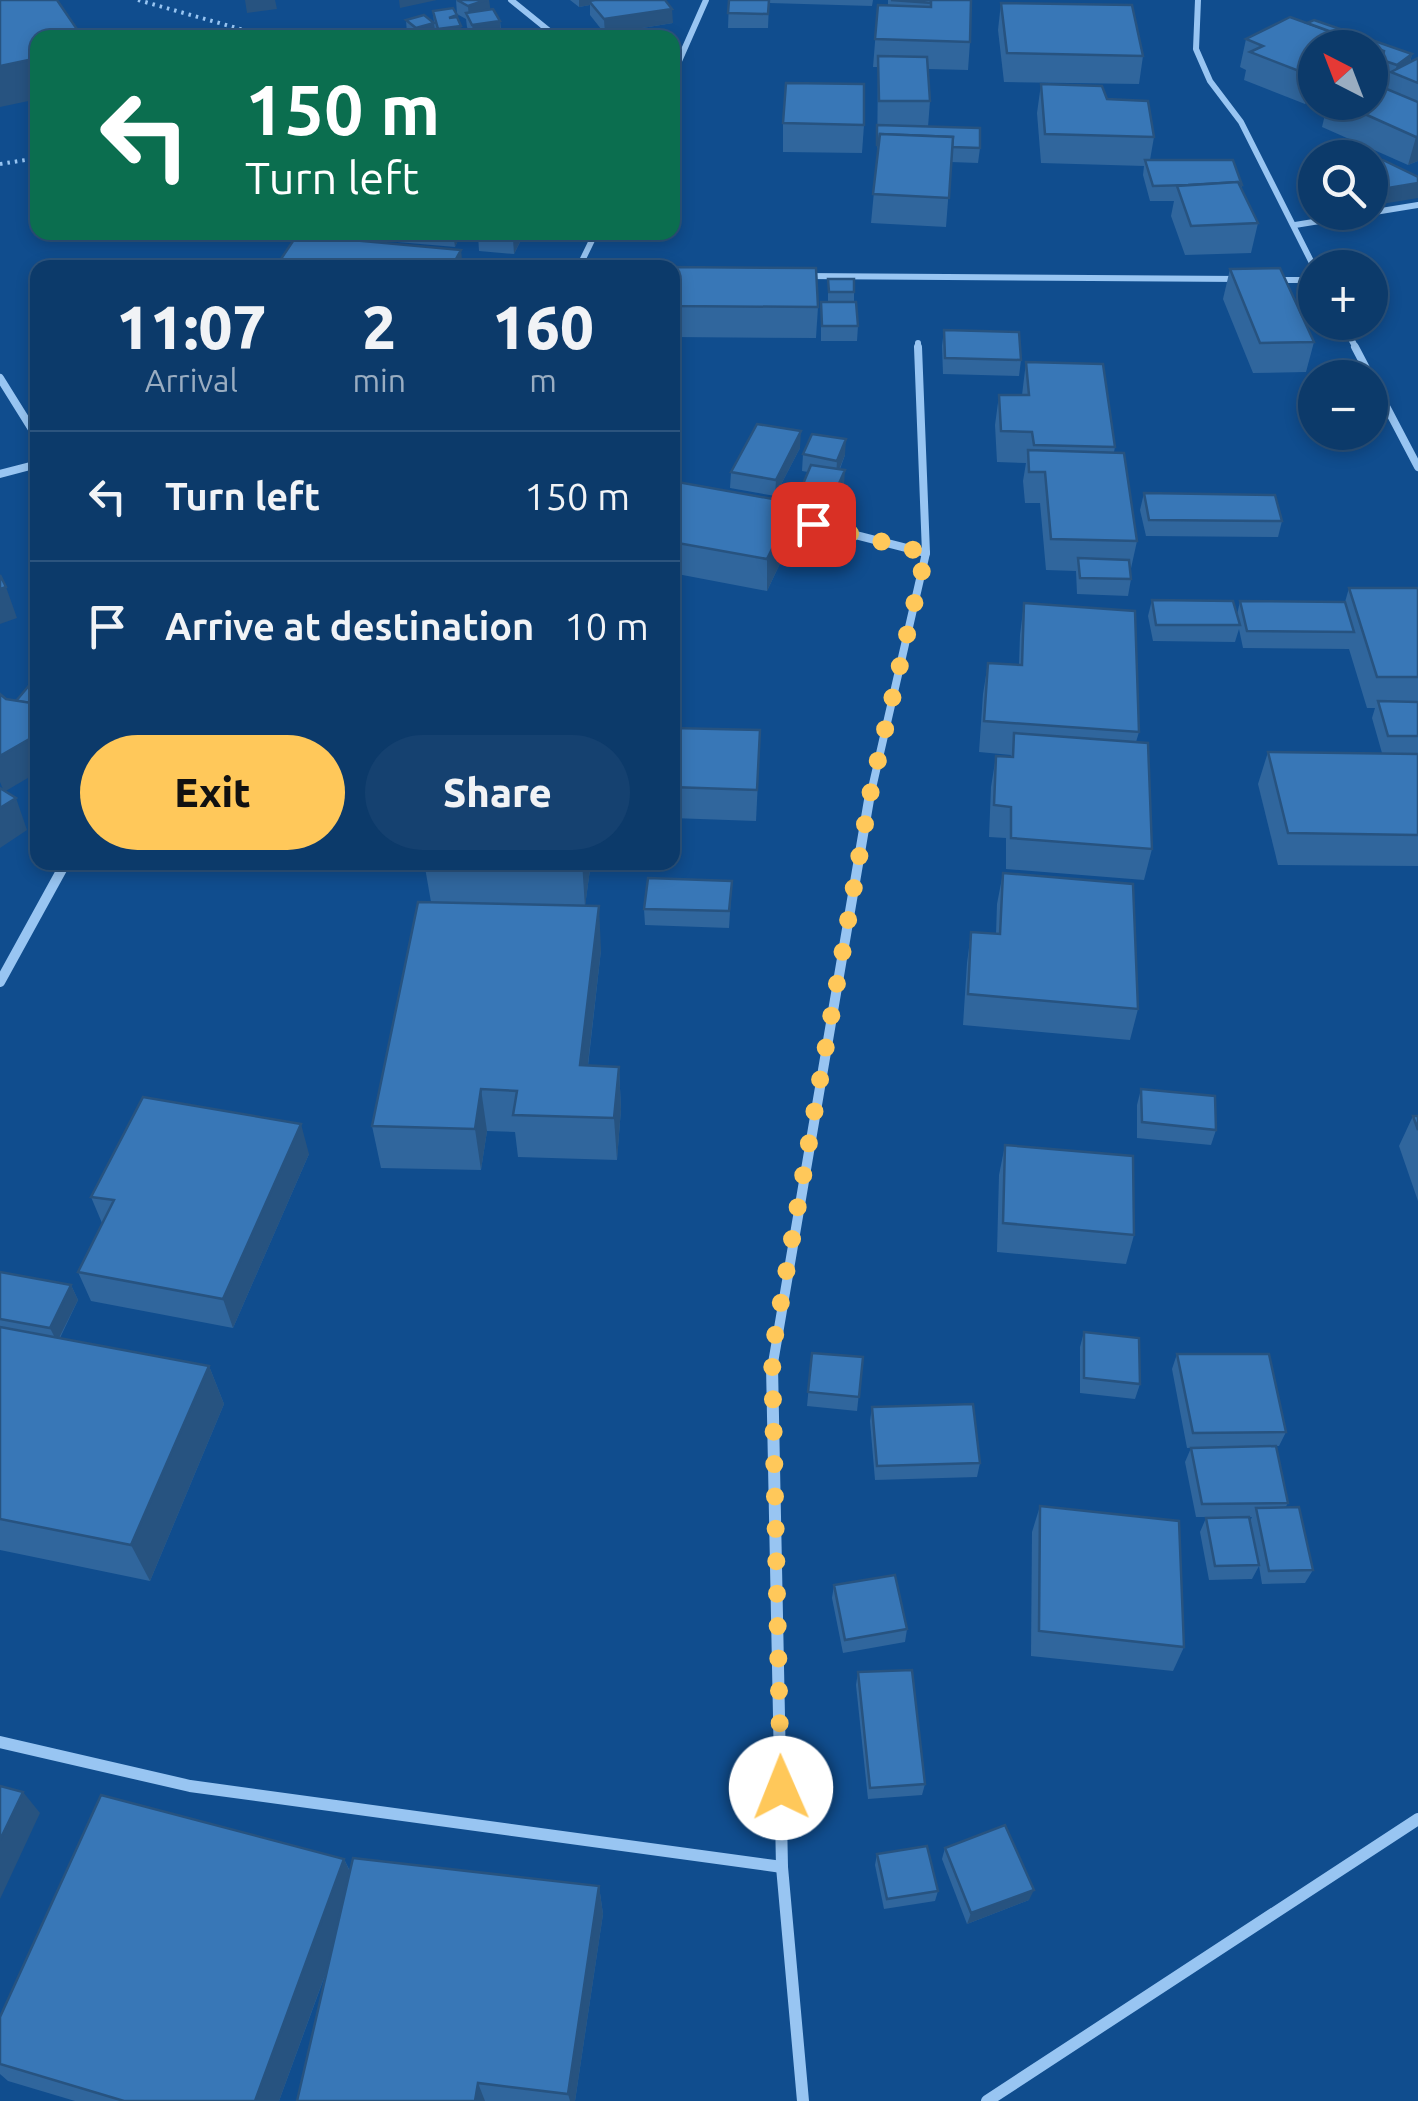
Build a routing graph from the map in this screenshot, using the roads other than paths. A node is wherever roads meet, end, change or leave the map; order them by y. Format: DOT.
graph roads {
  1 [pos="510,0"];
  2 [pos="706,0"];
  3 [pos="1198,0"];
  4 [pos="548,30"];
  5 [pos="680,59"];
  6 [pos="1418,205"];
  7 [pos="1295,225"];
  8 [pos="1306,250"];
  9 [pos="793,276"];
  10 [pos="1298,280"];
  11 [pos="1351,340"];
  12 [pos="918,342"];
  13 [pos="0,378"];
  14 [pos="30,426"];
  15 [pos="30,466"];
  16 [pos="1418,468"];
  17 [pos="0,474"];
  18 [pos="775,515"];
  19 [pos="926,553"];
  20 [pos="62,870"];
  21 [pos="0,982"];
  22 [pos="0,1742"];
  23 [pos="1418,1819"];
  24 [pos="782,1867"];
  25 [pos="803,2101"];
  26 [pos="987,2101"];
  1 -- 4 [label="street"];
  2 -- 5 [label="street"];
  3 -- 7 [label="street"];
  6 -- 7 [label="street"];
  7 -- 8 [label="street"];
  9 -- 10 [label="street"];
  11 -- 16 [label="street"];
  12 -- 19 [label="street"];
  13 -- 14 [label="street"];
  15 -- 17 [label="street"];
  18 -- 19 [label="street"];
  19 -- 24 [label="street"];
  20 -- 21 [label="street"];
  22 -- 24 [label="street"];
  23 -- 26 [label="street"];
  24 -- 25 [label="street"];
}
